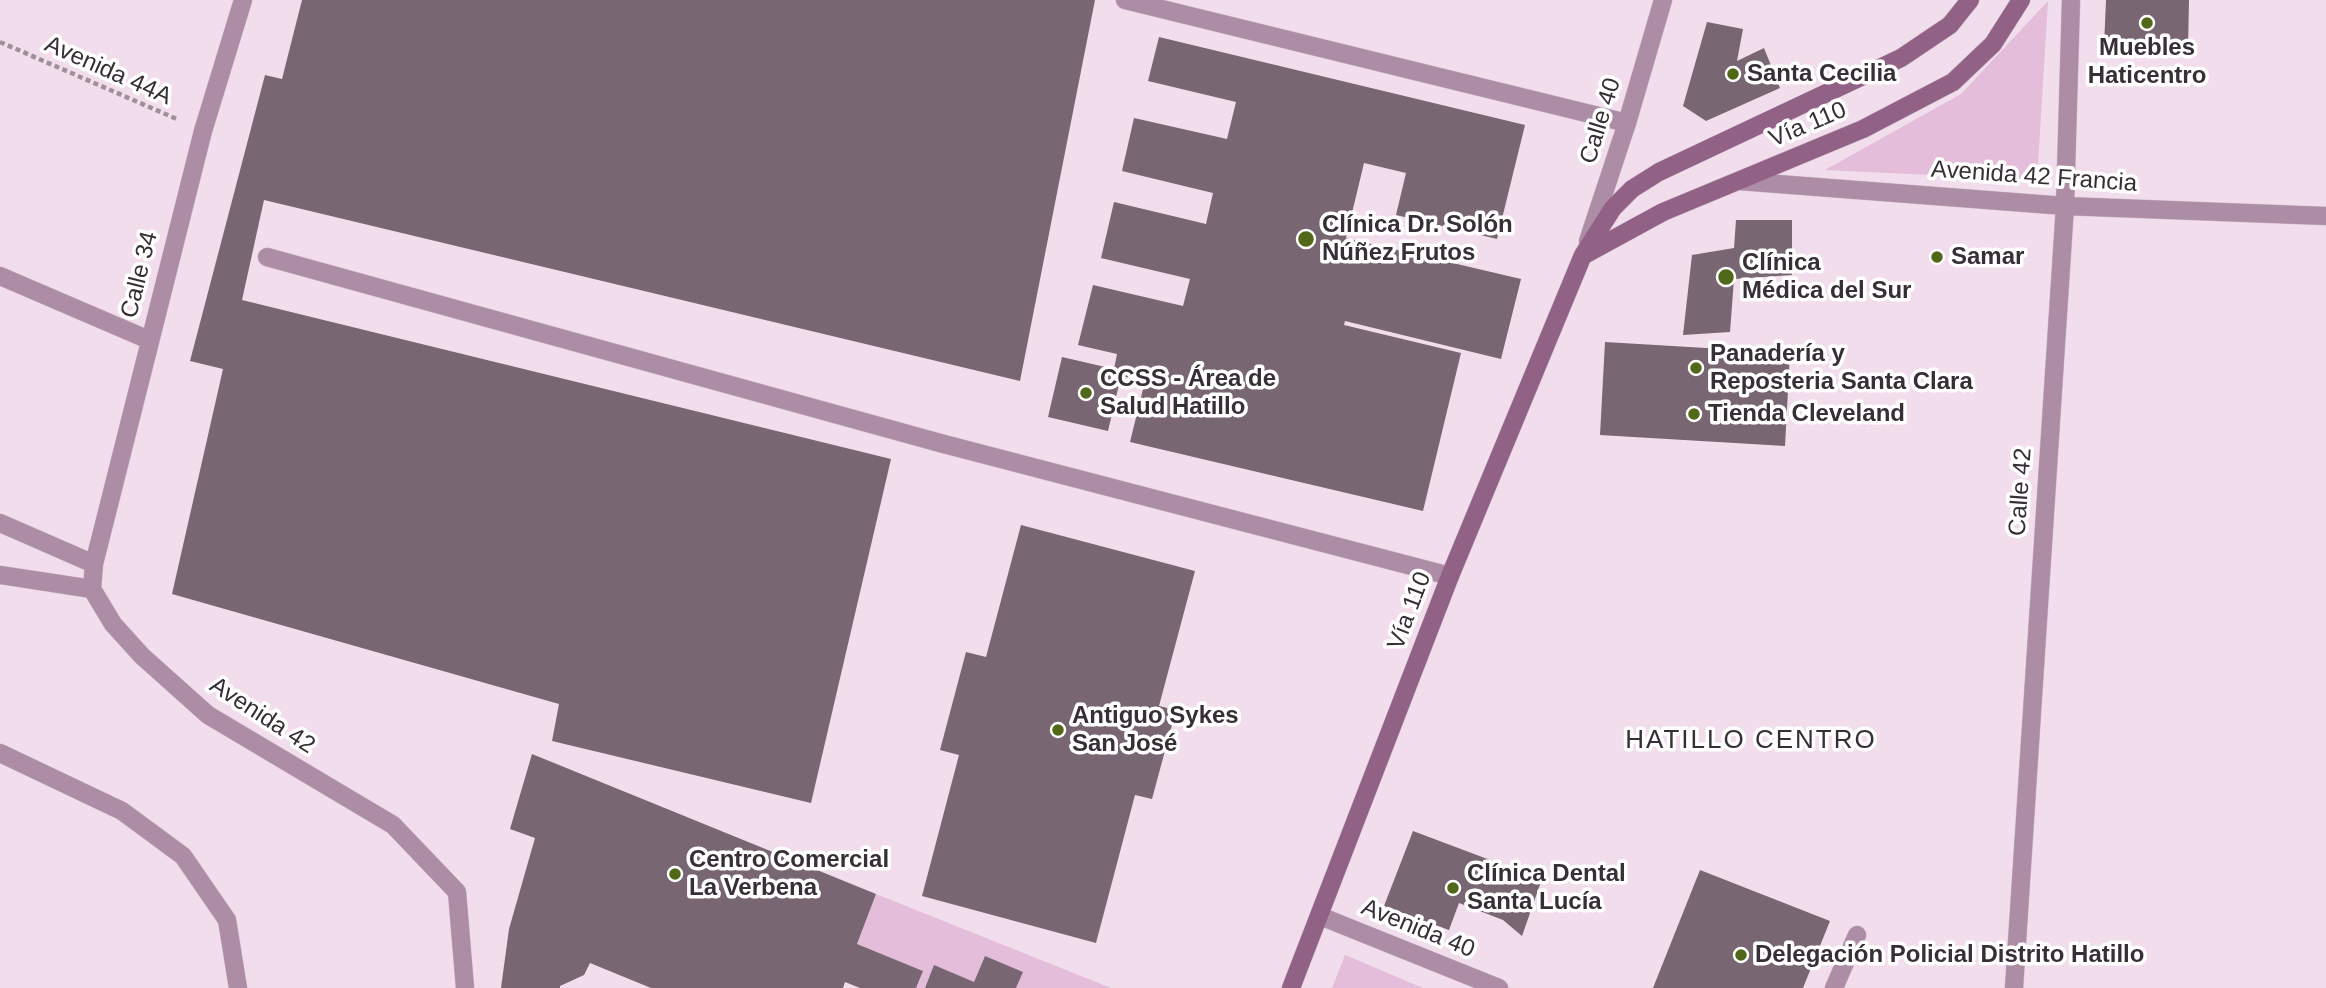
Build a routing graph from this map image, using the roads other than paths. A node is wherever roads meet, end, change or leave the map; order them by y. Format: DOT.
graph roads {
  1 [pos="243,0"];
  2 [pos="1125,0"];
  3 [pos="1662,0"];
  4 [pos="1970,0"];
  5 [pos="2021,0"];
  6 [pos="2071,0"];
  7 [pos="1628,123"];
  8 [pos="1740,181"];
  9 [pos="2065,206"];
  10 [pos="2326,216"];
  11 [pos="1583,255"];
  12 [pos="267,257"];
  13 [pos="0,276"];
  14 [pos="149,340"];
  15 [pos="0,523"];
  16 [pos="94,564"];
  17 [pos="0,575"];
  18 [pos="1450,576"];
  19 [pos="92,589"];
  20 [pos="0,753"];
  21 [pos="1320,916"];
  22 [pos="1857,935"];
  23 [pos="238,988"];
  24 [pos="465,988"];
  25 [pos="1291,988"];
  26 [pos="1499,988"];
  27 [pos="1834,988"];
  28 [pos="2014,988"];
  1 -- 14 [label="street, Calle 34"];
  2 -- 7 [label="street"];
  3 -- 7 [label="street, Calle 40"];
  4 -- 11 [label="main road, Vía 110"];
  5 -- 8 [label="main road, Vía 110"];
  6 -- 9 [label="street, Calle 42"];
  7 -- 11 [label="street, Calle 40"];
  8 -- 9 [label="street, Avenida 42 Francia"];
  8 -- 11 [label="main road, Vía 110"];
  9 -- 10 [label="street, Avenida 42 Francia"];
  9 -- 28 [label="street, Calle 42"];
  11 -- 18 [label="main road, Vía 110"];
  12 -- 18 [label="street"];
  13 -- 14 [label="street"];
  14 -- 16 [label="street, Calle 34"];
  15 -- 16 [label="street"];
  16 -- 19 [label="street"];
  17 -- 19 [label="street"];
  18 -- 21 [label="main road, Vía 110"];
  19 -- 24 [label="street, Avenida 42"];
  20 -- 23 [label="street"];
  21 -- 25 [label="main road, Vía 110"];
  21 -- 26 [label="street, Avenida 40"];
  22 -- 27 [label="street"];
}
